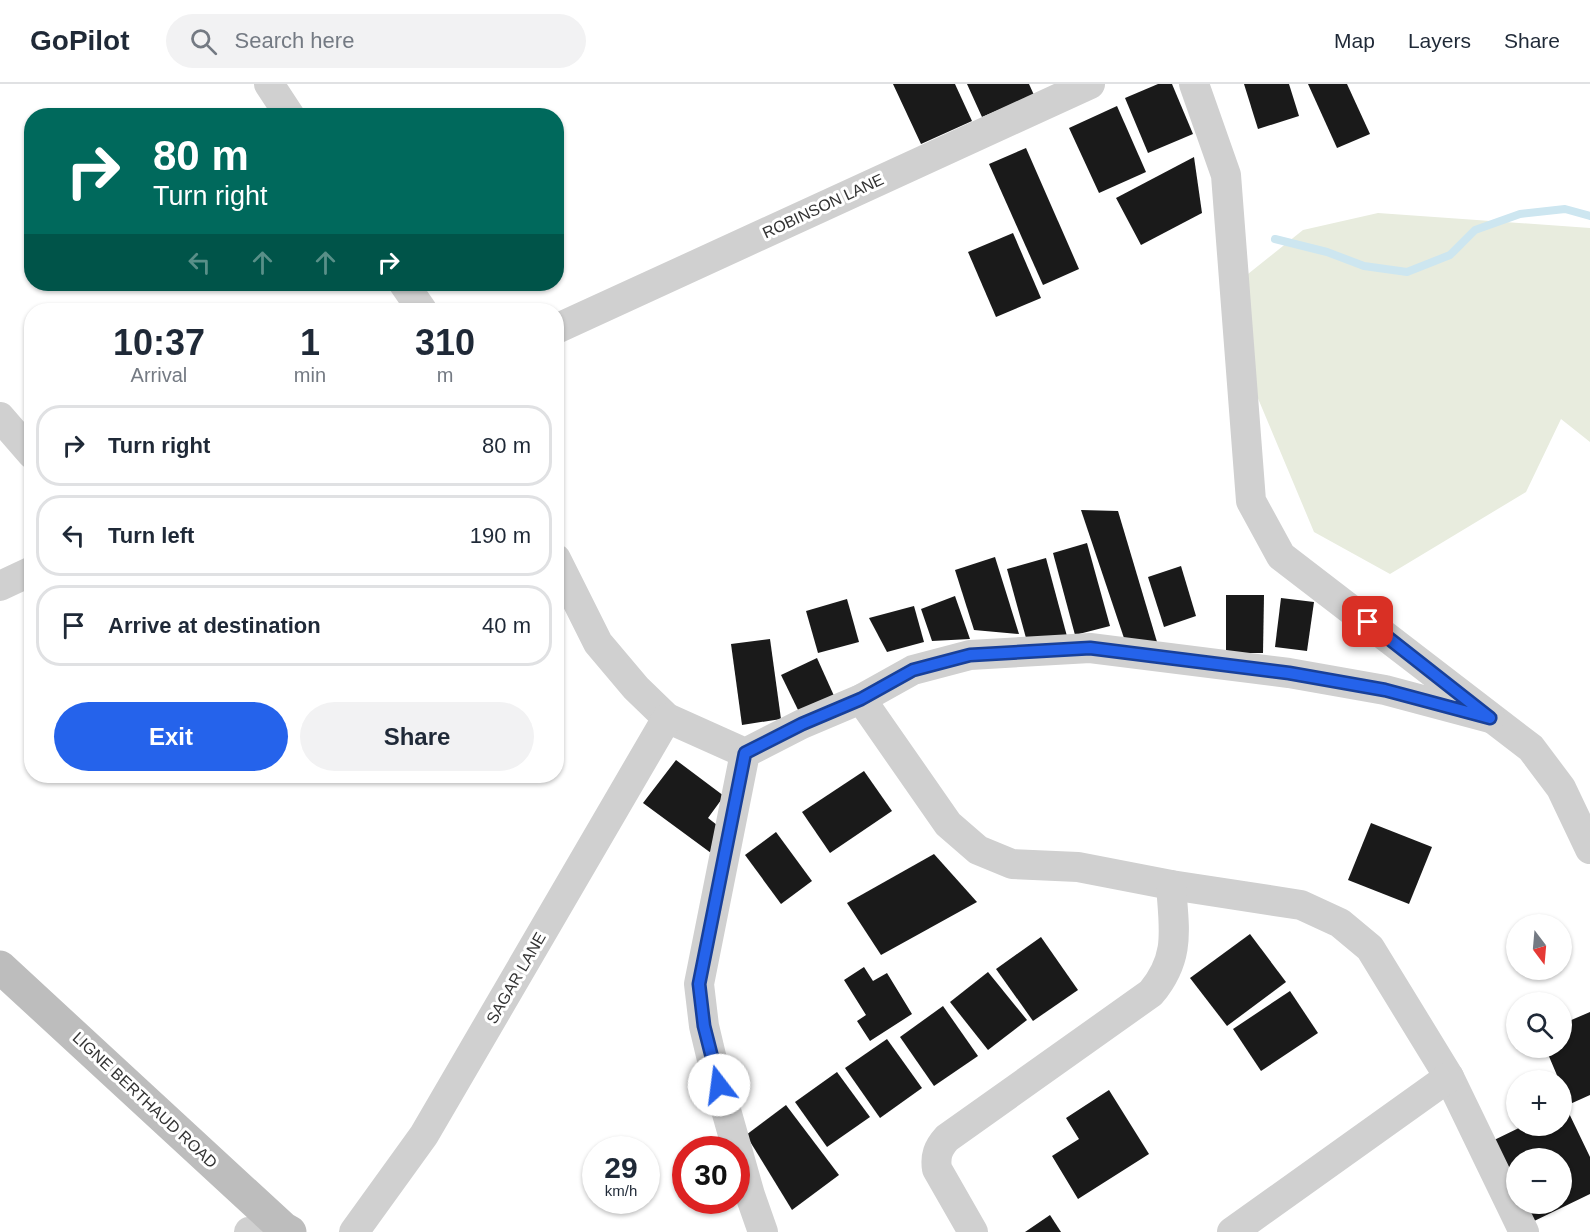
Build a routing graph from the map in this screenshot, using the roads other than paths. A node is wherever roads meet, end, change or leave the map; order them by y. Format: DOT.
graph roads {
  1 [pos="269,84"];
  2 [pos="1090,84"];
  3 [pos="1194,84"];
  4 [pos="285,108"];
  5 [pos="564,325"];
  6 [pos="0,417"];
  7 [pos="24,445"];
  8 [pos="24,575"];
  9 [pos="564,575"];
  10 [pos="0,586"];
  11 [pos="861,699"];
  12 [pos="667,718"];
  13 [pos="1490,718"];
  14 [pos="745,753"];
  15 [pos="1590,849"];
  16 [pos="1171,885"];
  17 [pos="0,967"];
  18 [pos="1449,1077"];
  19 [pos="287,1230"];
  20 [pos="362,1230"];
  21 [pos="249,1232"];
  22 [pos="763,1232"];
  23 [pos="974,1232"];
  24 [pos="1232,1232"];
  25 [pos="1524,1232"];
  1 -- 4 [label="street"];
  2 -- 5 [label="street, ROBINSON LANE"];
  3 -- 13 [label="street"];
  6 -- 7 [label="street"];
  8 -- 10 [label="street"];
  9 -- 12 [label="street"];
  11 -- 13 [label="street"];
  11 -- 14 [label="street"];
  11 -- 16 [label="street"];
  12 -- 14 [label="street"];
  12 -- 20 [label="street, SAGAR LANE"];
  13 -- 15 [label="street"];
  14 -- 22 [label="street"];
  16 -- 18 [label="street"];
  16 -- 23 [label="street"];
  17 -- 19 [label="street, LIGNE BERTHAUD ROAD"];
  18 -- 24 [label="street"];
  18 -- 25 [label="street"];
  19 -- 21 [label="street"];
}
